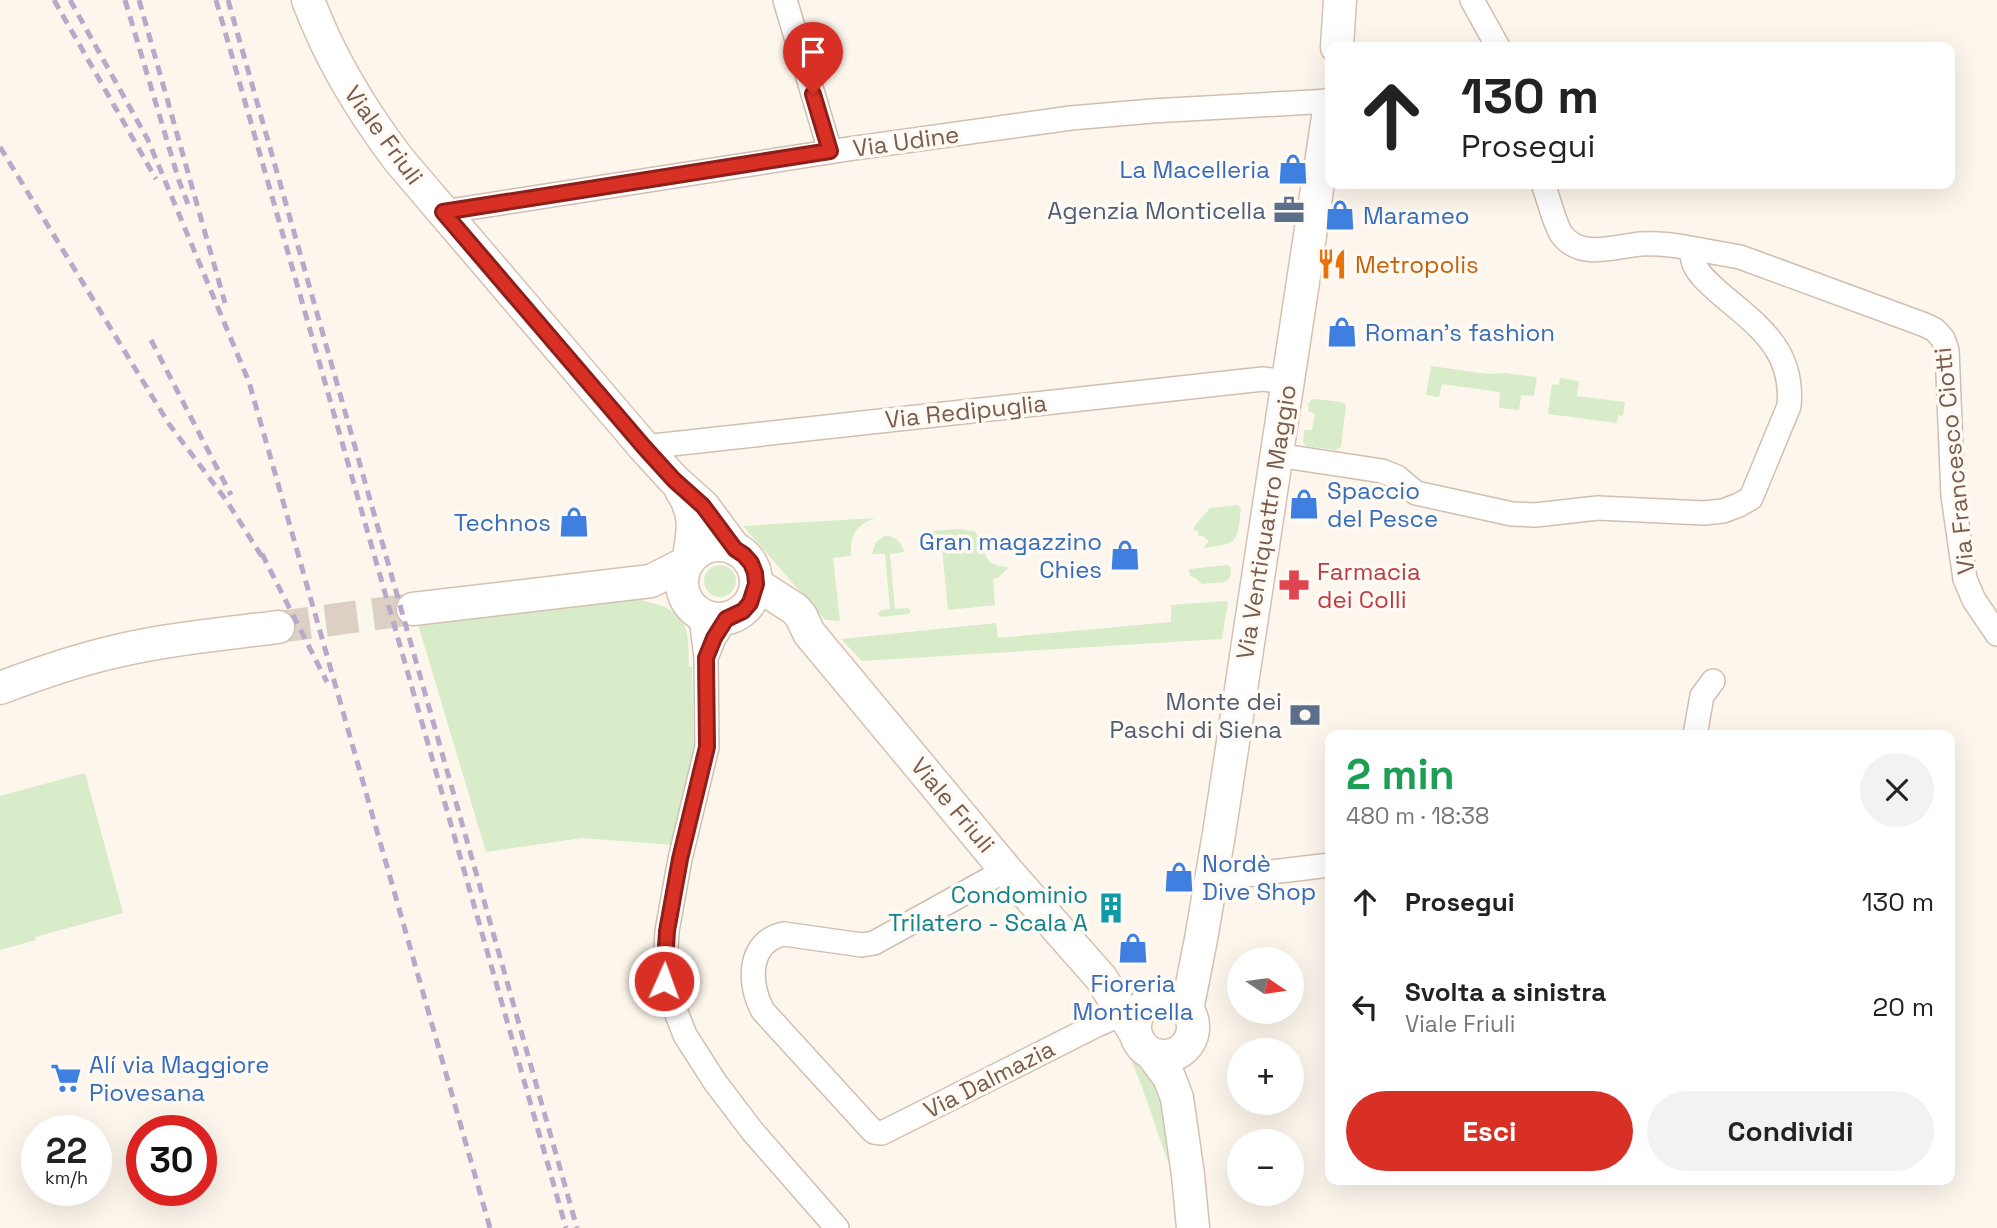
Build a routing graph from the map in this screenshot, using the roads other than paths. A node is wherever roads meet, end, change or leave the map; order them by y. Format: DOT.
graph roads {
  1 [pos="308,0"];
  2 [pos="785,0"];
  3 [pos="1340,0"];
  4 [pos="1472,0"];
  5 [pos="1337,42"];
  6 [pos="1495,42"];
  7 [pos="1325,103"];
  8 [pos="1325,135"];
  9 [pos="830,151"];
  10 [pos="1545,189"];
  11 [pos="443,212"];
  12 [pos="1690,248"];
  13 [pos="1287,382"];
  14 [pos="644,447"];
  15 [pos="1277,455"];
  16 [pos="674,480"];
  17 [pos="735,549"];
  18 [pos="688,562"];
  19 [pos="651,581"];
  20 [pos="690,603"];
  21 [pos="741,605"];
  22 [pos="413,609"];
  23 [pos="278,627"];
  24 [pos="1997,634"];
  25 [pos="706,658"];
  26 [pos="1713,681"];
  27 [pos="0,688"];
  28 [pos="1696,730"];
  29 [pos="1325,866"];
  30 [pos="1006,870"];
  31 [pos="1211,879"];
  32 [pos="1137,1010"];
  33 [pos="1188,1175"];
  34 [pos="837,1228"];
  35 [pos="1193,1228"];
  1 -- 11 [label="street, Viale Friuli"];
  2 -- 9 [label="street"];
  3 -- 5 [label="street"];
  4 -- 6 [label="street"];
  7 -- 9 [label="street, Via Udine"];
  8 -- 13 [label="street, Via Ventiquattro Maggio"];
  9 -- 11 [label="street, Via Udine"];
  10 -- 12 [label="street, Via Francesco Ciotti"];
  11 -- 14 [label="street, Viale Friuli"];
  12 -- 15 [label="street"];
  12 -- 24 [label="street, Via Francesco Ciotti"];
  13 -- 14 [label="street, Via Redipuglia"];
  13 -- 15 [label="street, Via Ventiquattro Maggio"];
  14 -- 16 [label="street, Viale Friuli"];
  15 -- 31 [label="street, Via Ventiquattro Maggio"];
  16 -- 17 [label="street, Viale Friuli"];
  16 -- 18 [label="street, Viale Friuli"];
  17 -- 18 [label="street"];
  17 -- 21 [label="street"];
  18 -- 19 [label="street"];
  18 -- 20 [label="street"];
  19 -- 20 [label="street"];
  19 -- 22 [label="street"];
  20 -- 21 [label="street"];
  20 -- 25 [label="street"];
  21 -- 25 [label="street"];
  21 -- 30 [label="street, Viale Friuli"];
  23 -- 27 [label="street"];
  25 -- 34 [label="street"];
  26 -- 28 [label="street"];
  29 -- 31 [label="street"];
  30 -- 32 [label="street, Viale Friuli"];
  30 -- 32 [label="street, Via Dalmazia"];
  31 -- 32 [label="street, Via Ventiquattro Maggio"];
  32 -- 33 [label="street"];
  32 -- 33 [label="street"];
  33 -- 35 [label="street"];
}
